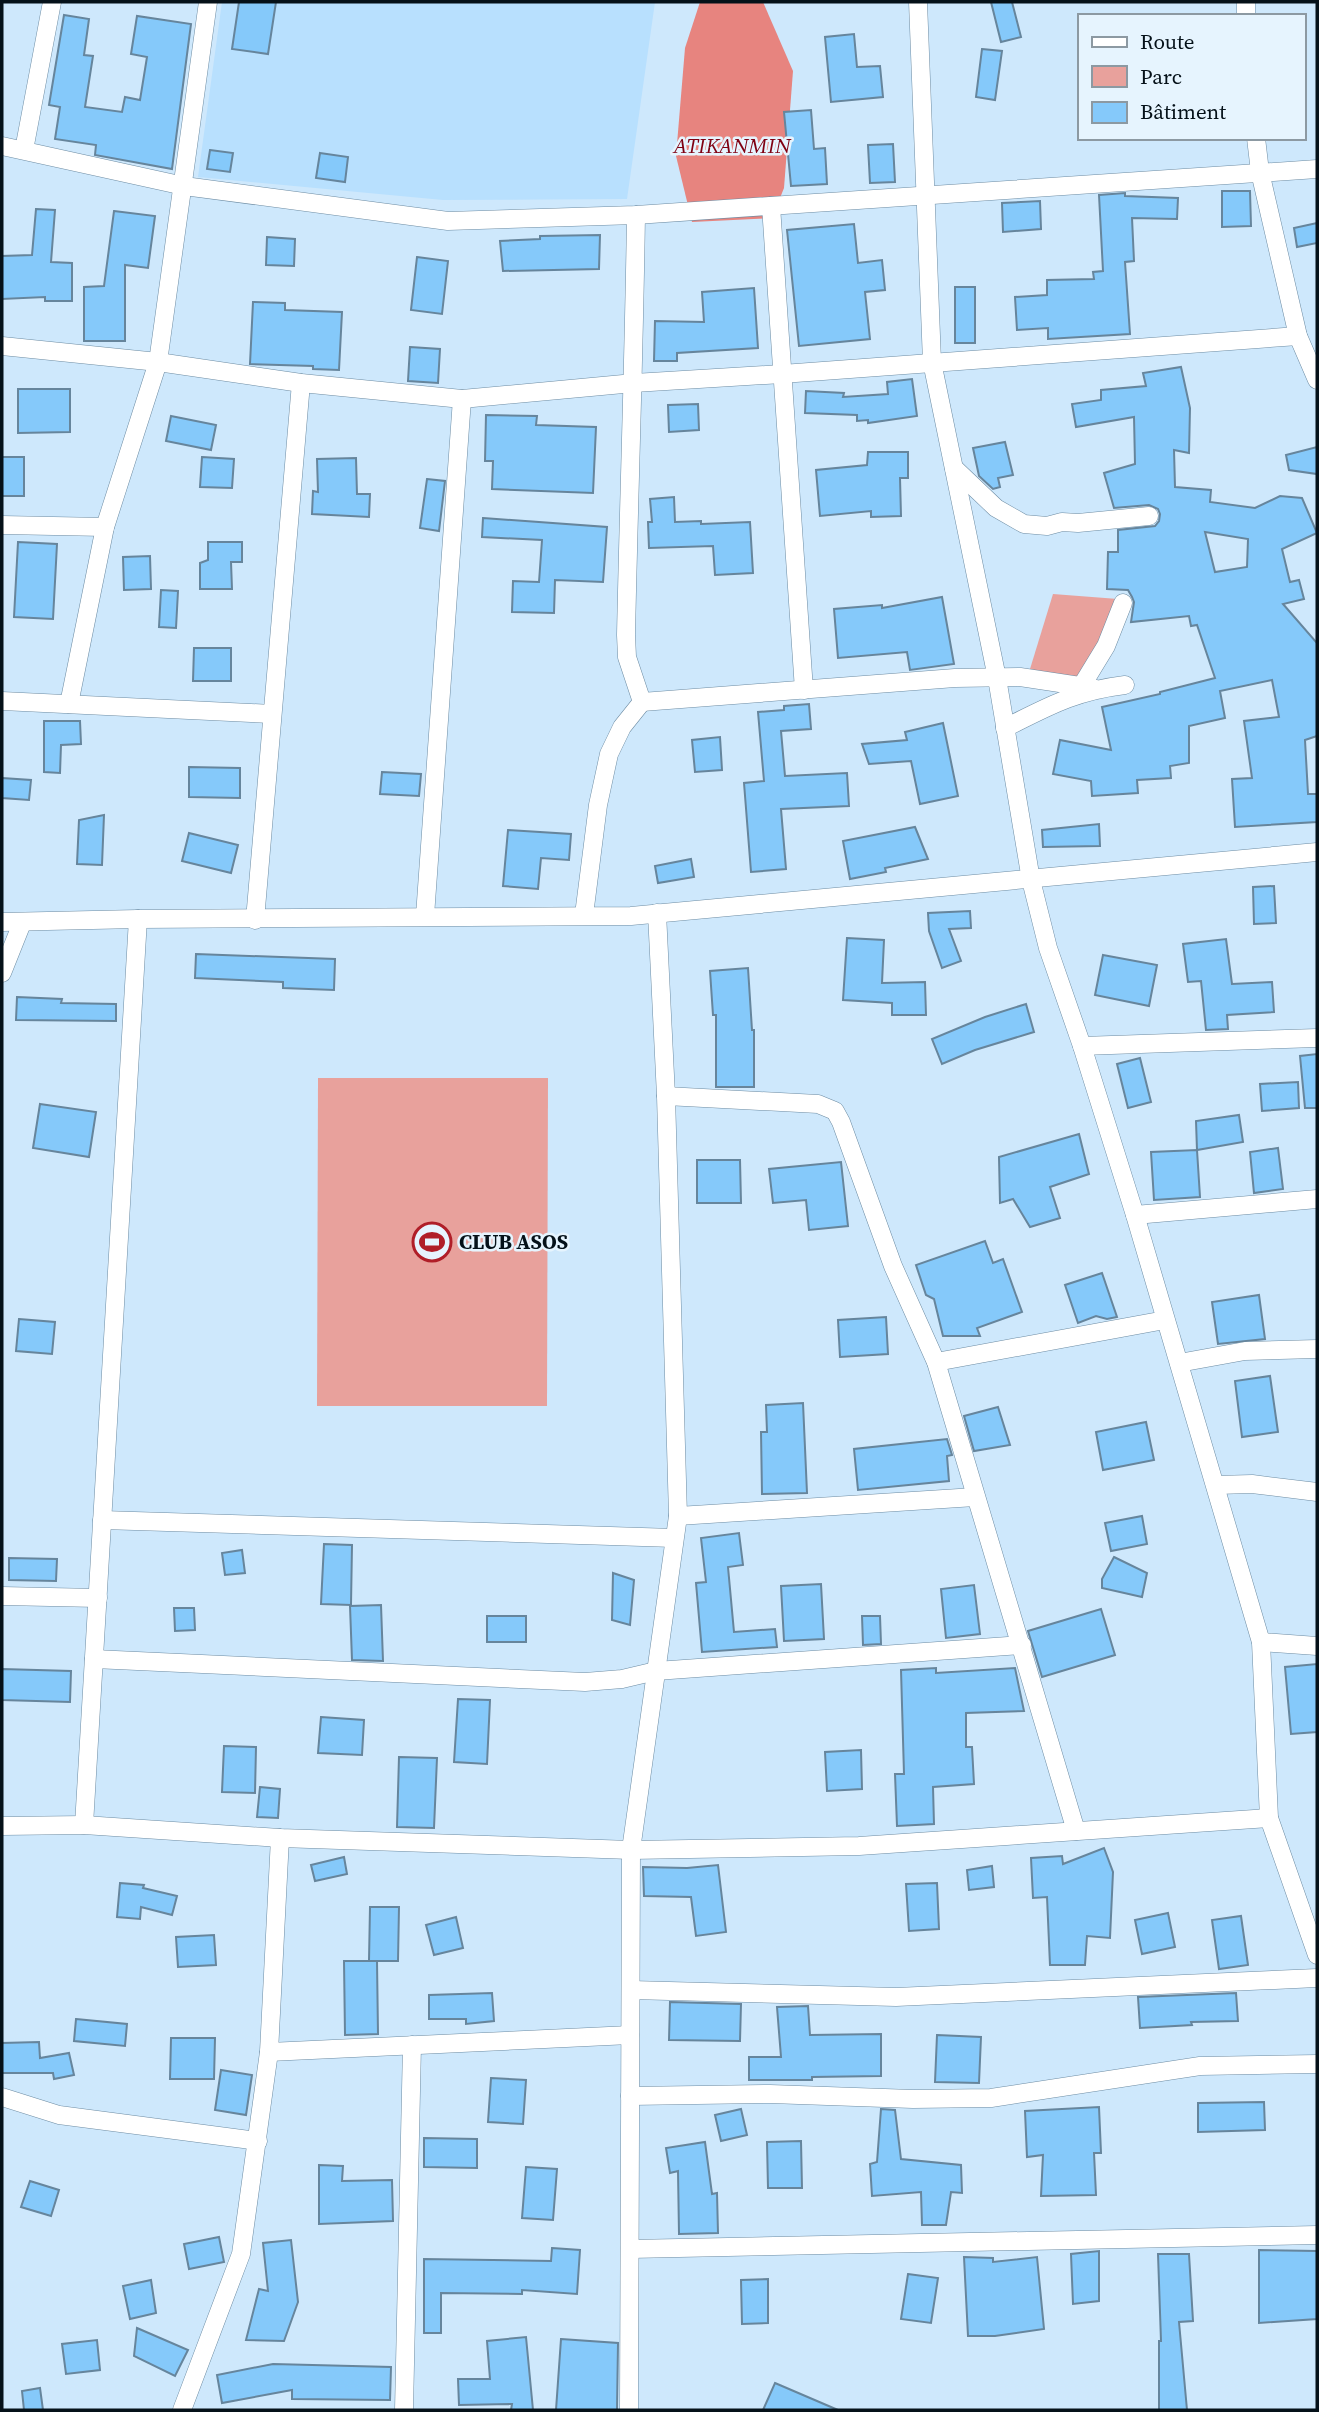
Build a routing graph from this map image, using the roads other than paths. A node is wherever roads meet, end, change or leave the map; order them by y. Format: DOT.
graph roads {
  1 [pos="52,2"];
  2 [pos="208,2"];
  3 [pos="918,2"];
  4 [pos="1256,140"];
  5 [pos="2,146"];
  6 [pos="24,150"];
  7 [pos="1317,169"];
  8 [pos="1260,172"];
  9 [pos="184,186"];
  10 [pos="925,196"];
  11 [pos="771,206"];
  12 [pos="636,215"];
  13 [pos="1298,336"];
  14 [pos="2,346"];
  15 [pos="158,362"];
  16 [pos="932,362"];
  17 [pos="782,374"];
  18 [pos="1317,380"];
  19 [pos="300,383"];
  20 [pos="634,383"];
  21 [pos="462,399"];
  22 [pos="954,468"];
  23 [pos="1149,516"];
  24 [pos="2,525"];
  25 [pos="104,527"];
  26 [pos="1123,603"];
  27 [pos="997,678"];
  28 [pos="1125,685"];
  29 [pos="1087,687"];
  30 [pos="804,690"];
  31 [pos="2,701"];
  32 [pos="642,702"];
  33 [pos="69,704"];
  34 [pos="272,714"];
  35 [pos="1005,728"];
  36 [pos="1317,852"];
  37 [pos="1031,880"];
  38 [pos="657,913"];
  39 [pos="583,915"];
  40 [pos="425,916"];
  41 [pos="138,919"];
  42 [pos="255,919"];
  43 [pos="2,922"];
  44 [pos="22,923"];
  45 [pos="2,973"];
  46 [pos="1317,1038"];
  47 [pos="1082,1046"];
  48 [pos="666,1096"];
  49 [pos="1317,1199"];
  50 [pos="1135,1215"];
  51 [pos="1165,1320"];
  52 [pos="1317,1349"];
  53 [pos="936,1363"];
  54 [pos="1179,1363"];
  55 [pos="1216,1485"];
  56 [pos="1317,1492"];
  57 [pos="975,1497"];
  58 [pos="678,1516"];
  59 [pos="102,1520"];
  60 [pos="674,1538"];
  61 [pos="2,1596"];
  62 [pos="97,1598"];
  63 [pos="1261,1642"];
  64 [pos="1022,1646"];
  65 [pos="1317,1646"];
  66 [pos="94,1658"];
  67 [pos="656,1671"];
  68 [pos="1269,1818"];
  69 [pos="84,1825"];
  70 [pos="2,1826"];
  71 [pos="1076,1831"];
  72 [pos="280,1838"];
  73 [pos="631,1850"];
  74 [pos="1317,1955"];
  75 [pos="1317,1978"];
  76 [pos="631,1990"];
  77 [pos="631,2035"];
  78 [pos="412,2045"];
  79 [pos="269,2052"];
  80 [pos="1317,2064"];
  81 [pos="630,2096"];
  82 [pos="2,2097"];
  83 [pos="258,2141"];
  84 [pos="1317,2235"];
  85 [pos="630,2249"];
  86 [pos="182,2410"];
  87 [pos="404,2410"];
  88 [pos="629,2410"];
  1 -- 6 [label="street"];
  2 -- 9 [label="street"];
  3 -- 10 [label="street"];
  4 -- 8 [label="street"];
  5 -- 6 [label="street"];
  6 -- 9 [label="street"];
  7 -- 8 [label="street"];
  8 -- 10 [label="street"];
  8 -- 13 [label="street"];
  9 -- 12 [label="street"];
  9 -- 15 [label="street"];
  10 -- 11 [label="street"];
  10 -- 16 [label="street"];
  11 -- 12 [label="street"];
  11 -- 17 [label="street"];
  12 -- 20 [label="street"];
  13 -- 16 [label="street"];
  13 -- 18 [label="street"];
  14 -- 15 [label="street"];
  15 -- 19 [label="street"];
  15 -- 25 [label="street"];
  16 -- 17 [label="street"];
  16 -- 22 [label="street"];
  17 -- 20 [label="street"];
  17 -- 30 [label="street"];
  19 -- 21 [label="street"];
  19 -- 34 [label="street"];
  20 -- 21 [label="street"];
  20 -- 32 [label="street"];
  21 -- 40 [label="street"];
  22 -- 23 [label="street"];
  22 -- 27 [label="street"];
  24 -- 25 [label="street"];
  25 -- 33 [label="street"];
  26 -- 29 [label="street"];
  27 -- 29 [label="street"];
  27 -- 30 [label="street"];
  27 -- 35 [label="street"];
  28 -- 29 [label="street"];
  29 -- 35 [label="street"];
  30 -- 32 [label="street"];
  31 -- 33 [label="street"];
  32 -- 39 [label="street"];
  33 -- 34 [label="street"];
  34 -- 42 [label="street"];
  35 -- 37 [label="street"];
  36 -- 37 [label="street"];
  37 -- 38 [label="street"];
  37 -- 47 [label="street"];
  38 -- 39 [label="street"];
  38 -- 48 [label="street"];
  39 -- 40 [label="street"];
  40 -- 42 [label="street"];
  41 -- 42 [label="street"];
  41 -- 44 [label="street"];
  41 -- 59 [label="street"];
  43 -- 44 [label="street"];
  44 -- 45 [label="street"];
  46 -- 47 [label="street"];
  47 -- 50 [label="street"];
  48 -- 53 [label="street"];
  48 -- 58 [label="street"];
  49 -- 50 [label="street"];
  50 -- 51 [label="street"];
  51 -- 53 [label="street"];
  51 -- 54 [label="street"];
  52 -- 54 [label="street"];
  53 -- 57 [label="street"];
  54 -- 55 [label="street"];
  55 -- 56 [label="street"];
  55 -- 63 [label="street"];
  57 -- 58 [label="street"];
  57 -- 64 [label="street"];
  58 -- 60 [label="street"];
  59 -- 60 [label="street"];
  59 -- 62 [label="street"];
  60 -- 67 [label="street"];
  61 -- 62 [label="street"];
  62 -- 66 [label="street"];
  63 -- 65 [label="street"];
  63 -- 68 [label="street"];
  64 -- 67 [label="street"];
  64 -- 71 [label="street"];
  66 -- 67 [label="street"];
  66 -- 69 [label="street"];
  67 -- 73 [label="street"];
  68 -- 71 [label="street"];
  68 -- 74 [label="street"];
  69 -- 70 [label="street"];
  69 -- 72 [label="street"];
  71 -- 73 [label="street"];
  72 -- 73 [label="street"];
  72 -- 79 [label="street"];
  73 -- 76 [label="street"];
  75 -- 76 [label="street"];
  76 -- 77 [label="street"];
  77 -- 78 [label="street"];
  77 -- 81 [label="street"];
  78 -- 79 [label="street"];
  78 -- 87 [label="street"];
  79 -- 83 [label="street"];
  80 -- 81 [label="street"];
  81 -- 85 [label="street"];
  82 -- 83 [label="street"];
  83 -- 86 [label="street"];
  84 -- 85 [label="street"];
  85 -- 88 [label="street"];
}
